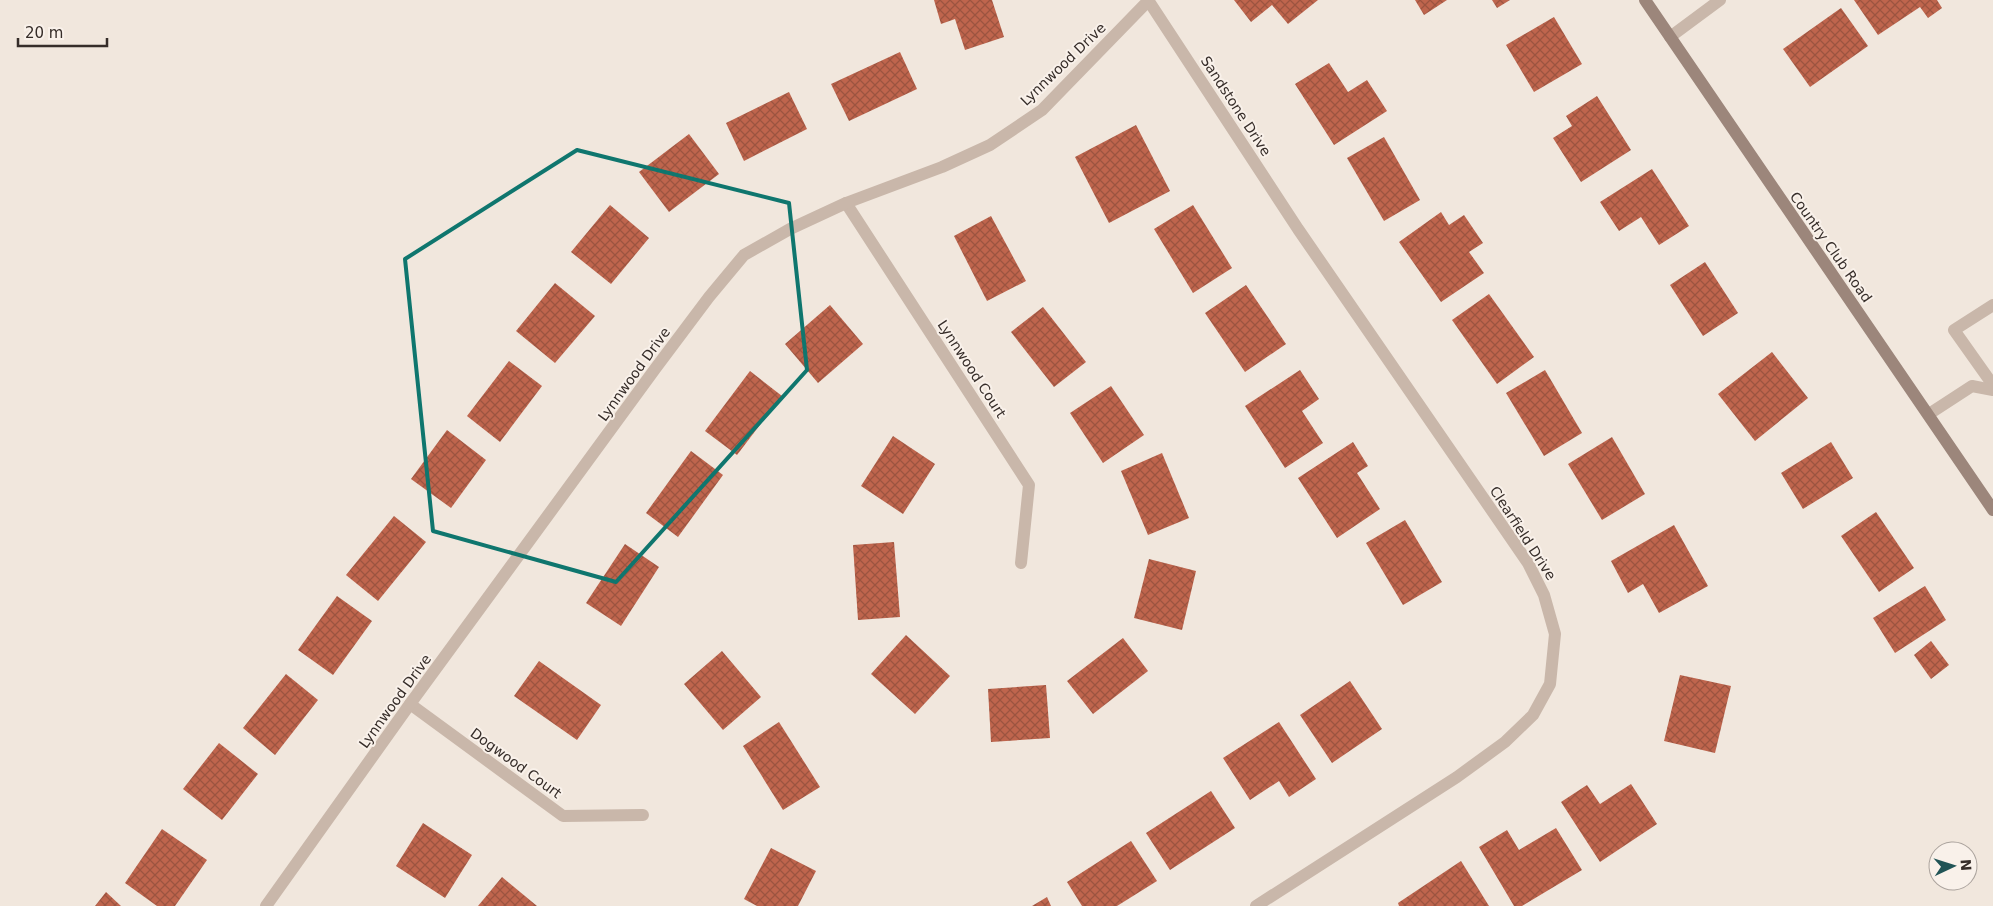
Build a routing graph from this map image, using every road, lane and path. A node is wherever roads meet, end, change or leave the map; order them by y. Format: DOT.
graph roads {
  1 [pos="1149,0"];
  2 [pos="1645,0"];
  3 [pos="1720,0"];
  4 [pos="1670,37"];
  5 [pos="846,203"];
  6 [pos="1298,229"];
  7 [pos="1993,305"];
  8 [pos="1993,385"];
  9 [pos="1993,390"];
  10 [pos="1929,414"];
  11 [pos="1993,510"];
  12 [pos="1021,563"];
  13 [pos="410,704"];
  14 [pos="643,815"];
  15 [pos="266,906"];
  16 [pos="1256,906"];
  1 -- 5 [label="street, Lynnwood Drive"];
  1 -- 6 [label="street, Sandstone Drive"];
  2 -- 4 [label="main road, Country Club Road"];
  3 -- 4 [label="street"];
  4 -- 10 [label="main road, Country Club Road"];
  5 -- 12 [label="street, Lynnwood Court"];
  5 -- 13 [label="street, Lynnwood Drive"];
  6 -- 16 [label="street, Clearfield Drive"];
  7 -- 8 [label="street"];
  9 -- 10 [label="street"];
  10 -- 11 [label="main road, Country Club Road"];
  13 -- 14 [label="street, Dogwood Court"];
  13 -- 15 [label="street, Lynnwood Drive"];
}
